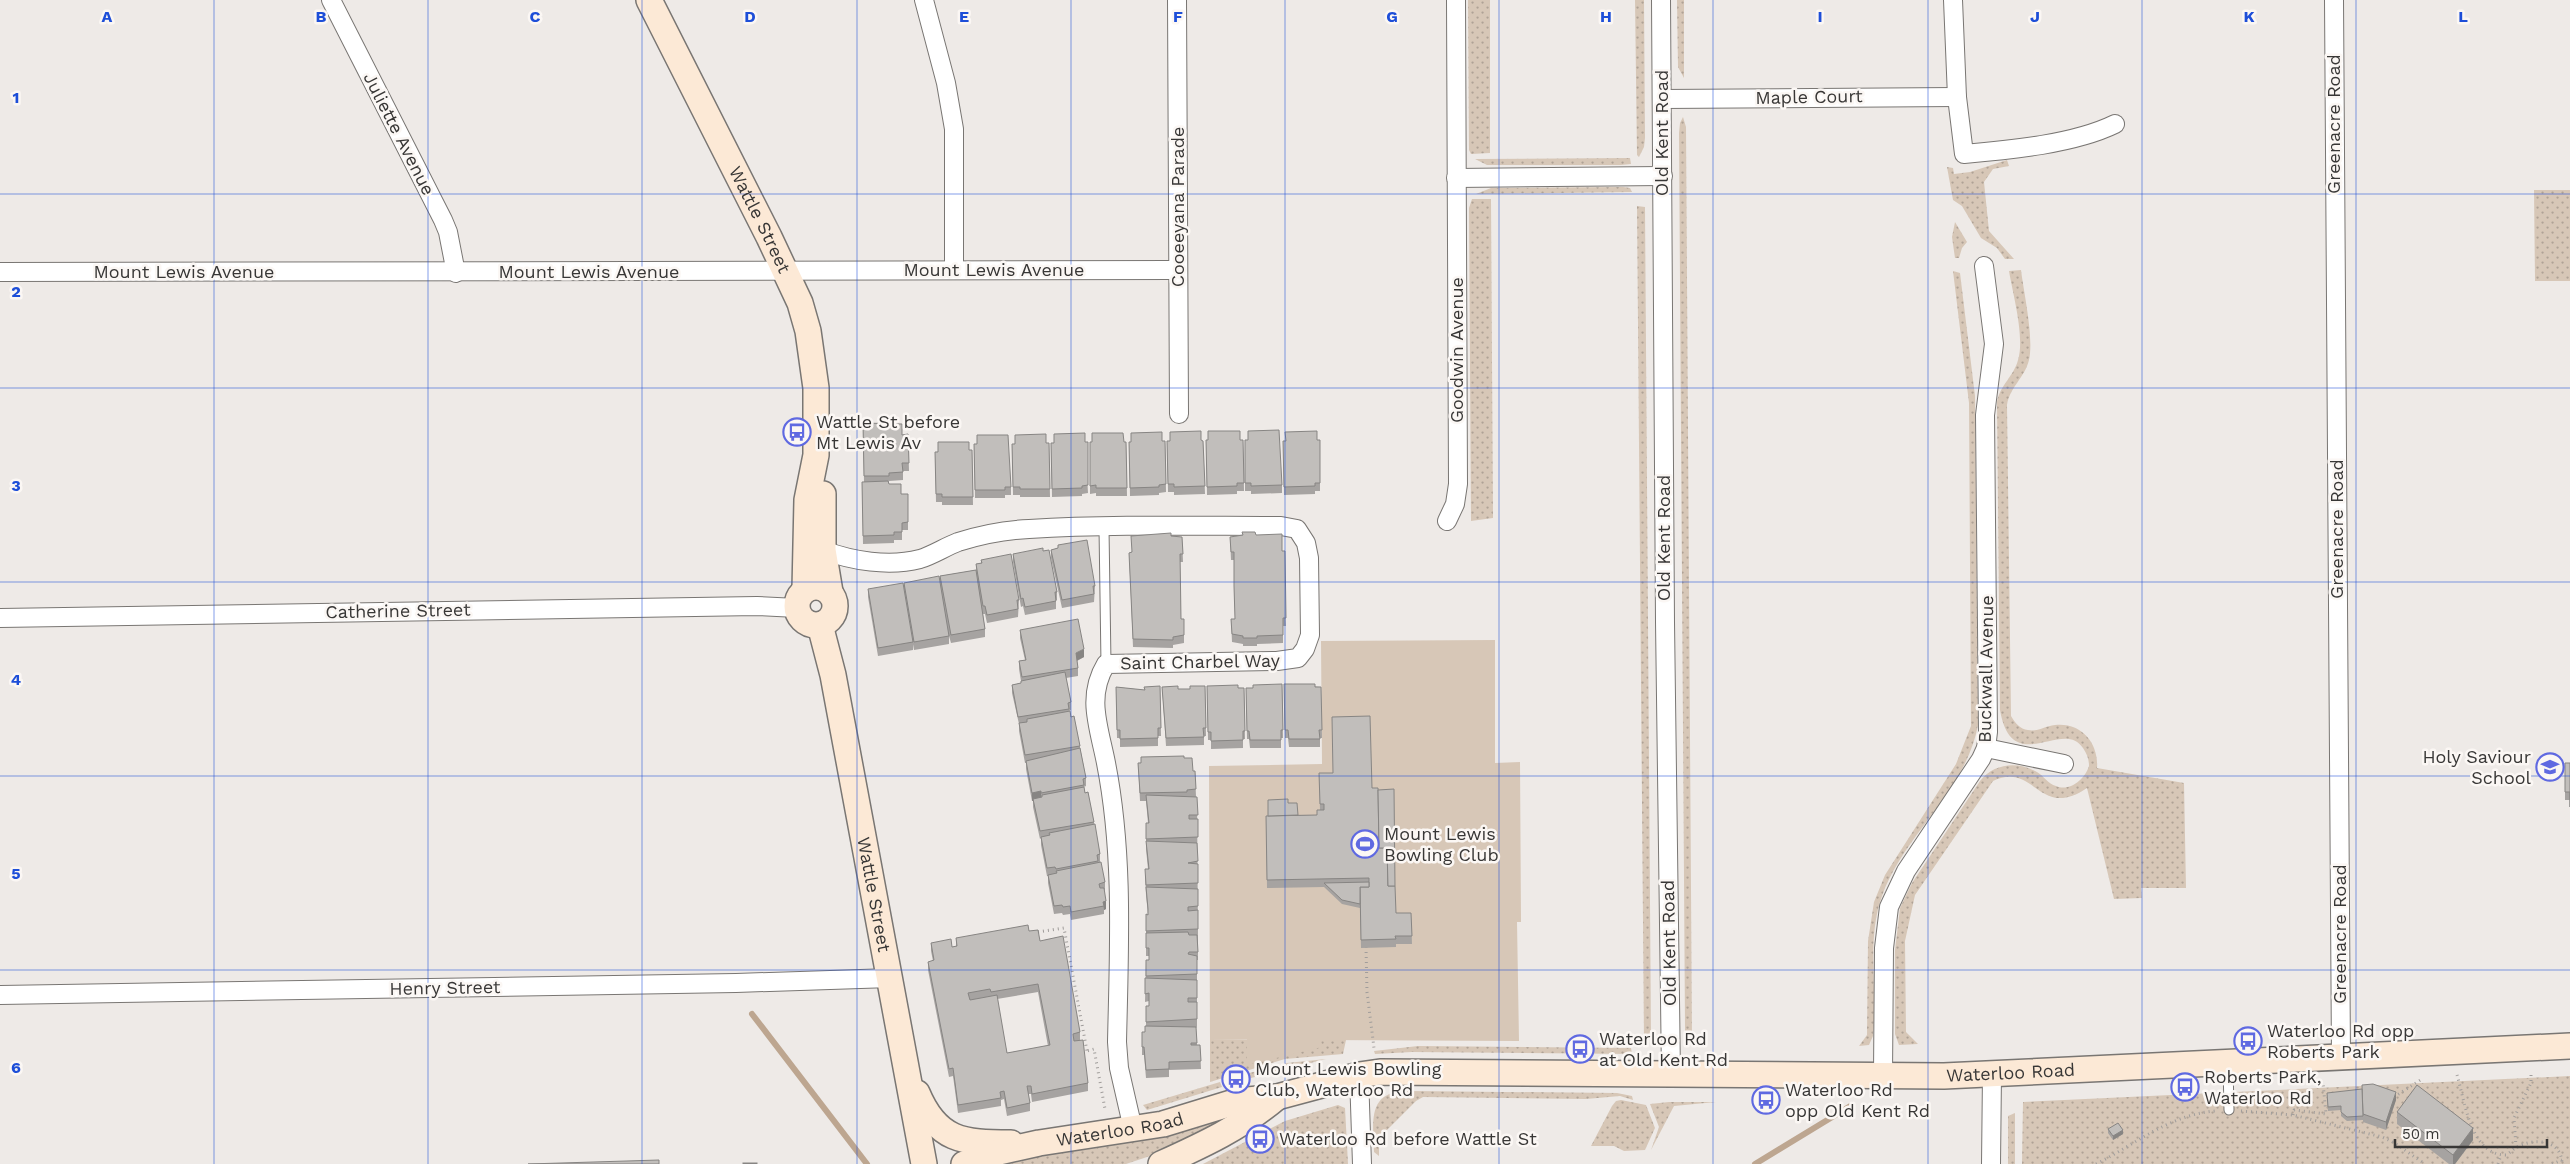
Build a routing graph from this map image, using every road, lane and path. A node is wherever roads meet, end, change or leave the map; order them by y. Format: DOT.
graph roads {
  1 [pos="331,0"];
  2 [pos="649,0"];
  3 [pos="924,0"];
  4 [pos="1177,0"];
  5 [pos="1456,0"];
  6 [pos="1661,0"];
  7 [pos="1953,0"];
  8 [pos="2334,0"];
  9 [pos="1957,96"];
  10 [pos="1662,98"];
  11 [pos="2115,124"];
  12 [pos="1663,176"];
  13 [pos="1456,178"];
  14 [pos="1984,266"];
  15 [pos="954,270"];
  16 [pos="1178,270"];
  17 [pos="785,271"];
  18 [pos="0,272"];
  19 [pos="456,273"];
  20 [pos="1179,414"];
  21 [pos="816,455"];
  22 [pos="1447,521"];
  23 [pos="1104,528"];
  24 [pos="823,550"];
  25 [pos="830,592"];
  26 [pos="801,598"];
  27 [pos="0,618"];
  28 [pos="820,625"];
  29 [pos="1106,664"];
  30 [pos="1986,748"];
  31 [pos="2064,764"];
  32 [pos="1038,932"];
  33 [pos="1366,947"];
  34 [pos="891,978"];
  35 [pos="0,995"];
  36 [pos="1086,1043"];
  37 [pos="1080,1044"];
  38 [pos="2570,1046"];
  39 [pos="1374,1048"];
  40 [pos="2341,1058"];
  41 [pos="2228,1062"];
  42 [pos="907,1070"];
  43 [pos="2531,1073"];
  44 [pos="1992,1074"];
  45 [pos="1359,1075"];
  46 [pos="1883,1075"];
  47 [pos="2457,1075"];
  48 [pos="1671,1076"];
  49 [pos="2422,1079"];
  50 [pos="2323,1084"];
  51 [pos="2333,1094"];
  52 [pos="2324,1095"];
  53 [pos="2388,1095"];
  54 [pos="1277,1097"];
  55 [pos="1105,1109"];
  56 [pos="2230,1110"];
  57 [pos="2293,1113"];
  58 [pos="1133,1129"];
  59 [pos="1039,1143"];
  60 [pos="2516,1147"];
  61 [pos="2501,1155"];
  62 [pos="2562,1162"];
  63 [pos="924,1164"];
  64 [pos="964,1164"];
  65 [pos="1161,1164"];
  66 [pos="1362,1164"];
  67 [pos="1991,1164"];
  68 [pos="2096,1164"];
  69 [pos="2425,1164"];
  70 [pos="2498,1164"];
  71 [pos="2552,1164"];
  1 -- 19 [label="street, Juliette Avenue"];
  2 -- 17 [label="main road, Wattle Street"];
  3 -- 15 [label="street"];
  4 -- 16 [label="street, Cooeeyana Parade"];
  5 -- 13 [label="street, Goodwin Avenue"];
  6 -- 10 [label="street, Old Kent Road"];
  7 -- 9 [label="street"];
  8 -- 40 [label="street, Greenacre Road"];
  9 -- 10 [label="street, Maple Court"];
  9 -- 11 [label="street"];
  10 -- 12 [label="street, Old Kent Road"];
  12 -- 13 [label="street"];
  12 -- 48 [label="street, Old Kent Road"];
  13 -- 22 [label="street, Goodwin Avenue"];
  14 -- 30 [label="street, Buckwall Avenue"];
  15 -- 16 [label="street, Mount Lewis Avenue"];
  15 -- 17 [label="street, Mount Lewis Avenue"];
  16 -- 20 [label="street, Cooeeyana Parade"];
  17 -- 19 [label="street, Mount Lewis Avenue"];
  17 -- 21 [label="main road, Wattle Street"];
  18 -- 19 [label="street, Mount Lewis Avenue"];
  21 -- 24 [label="main road, Wattle Street"];
  21 -- 26 [label="main road, Wattle Street"];
  23 -- 24 [label="street, Saint Charbel Way"];
  23 -- 29 [label="lane"];
  23 -- 29 [label="street, Saint Charbel Way"];
  24 -- 25 [label="main road, Wattle Street"];
  25 -- 26 [label="main road"];
  25 -- 28 [label="main road"];
  26 -- 27 [label="street, Catherine Street"];
  26 -- 28 [label="main road"];
  28 -- 34 [label="main road, Wattle Street"];
  29 -- 58 [label="street, Saint Charbel Way"];
  30 -- 31 [label="street"];
  30 -- 46 [label="street, Buckwall Avenue"];
  32 -- 36 [label="path"];
  33 -- 39 [label="path"];
  34 -- 35 [label="street, Henry Street"];
  34 -- 42 [label="main road, Wattle Street"];
  36 -- 37 [label="path"];
  36 -- 55 [label="path"];
  38 -- 40 [label="main road, Waterloo Road"];
  40 -- 41 [label="main road, Waterloo Road"];
  41 -- 44 [label="main road, Waterloo Road"];
  41 -- 56 [label="lane"];
  42 -- 59 [label="main road"];
  42 -- 63 [label="main road, Wattle Street"];
  43 -- 60 [label="path"];
  44 -- 46 [label="main road, Waterloo Road"];
  44 -- 67 [label="street"];
  45 -- 48 [label="main road, Waterloo Road"];
  45 -- 54 [label="main road, Waterloo Road"];
  45 -- 66 [label="street"];
  46 -- 48 [label="main road, Waterloo Road"];
  47 -- 61 [label="path"];
  49 -- 53 [label="path"];
  50 -- 52 [label="path"];
  51 -- 52 [label="path"];
  52 -- 57 [label="path"];
  54 -- 58 [label="main road, Waterloo Road"];
  54 -- 65 [label="main road, Waterloo Road"];
  56 -- 57 [label="path"];
  56 -- 68 [label="path"];
  57 -- 69 [label="path"];
  58 -- 59 [label="main road, Waterloo Road"];
  59 -- 64 [label="main road, Waterloo Road"];
  60 -- 61 [label="path"];
  60 -- 62 [label="path"];
  61 -- 70 [label="path"];
  62 -- 71 [label="path"];
}
